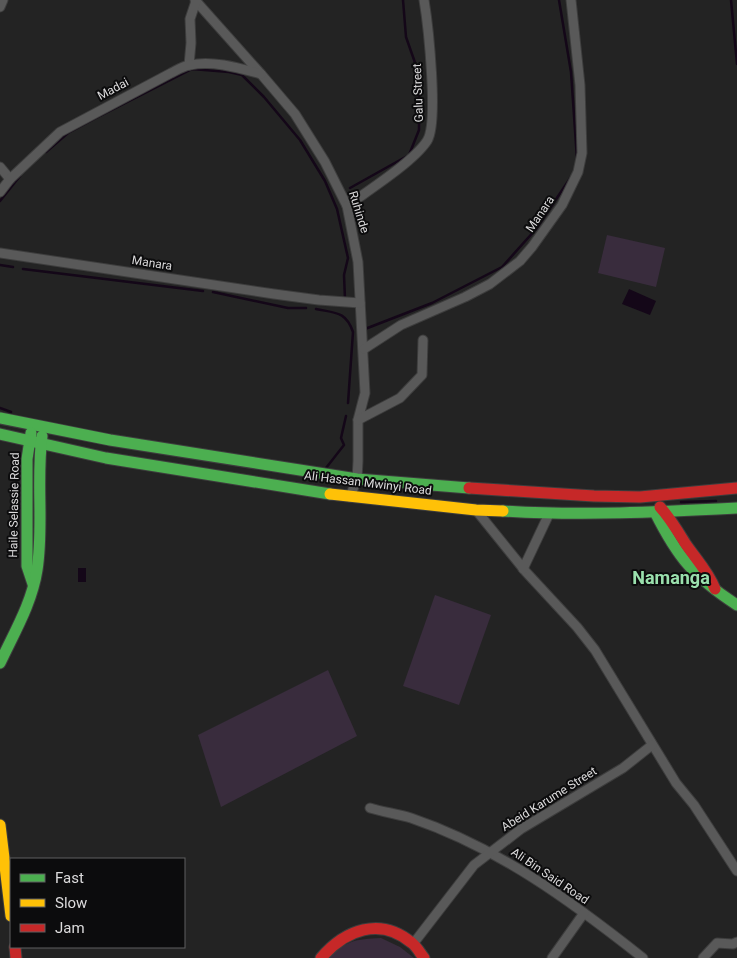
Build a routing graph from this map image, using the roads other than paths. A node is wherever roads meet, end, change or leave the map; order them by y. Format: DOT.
graph roads {
  1 [pos="3,0"];
  2 [pos="196,0"];
  3 [pos="424,0"];
  4 [pos="571,0"];
  5 [pos="0,7"];
  6 [pos="189,65"];
  7 [pos="261,74"];
  8 [pos="0,167"];
  9 [pos="10,178"];
  10 [pos="0,192"];
  11 [pos="347,206"];
  12 [pos="0,253"];
  13 [pos="360,303"];
  14 [pos="423,340"];
  15 [pos="364,348"];
  16 [pos="0,418"];
  17 [pos="358,420"];
  18 [pos="38,425"];
  19 [pos="0,434"];
  20 [pos="35,442"];
  21 [pos="357,479"];
  22 [pos="737,488"];
  23 [pos="646,496"];
  24 [pos="350,497"];
  25 [pos="737,508"];
  26 [pos="476,510"];
  27 [pos="660,512"];
  28 [pos="550,514"];
  29 [pos="523,568"];
  30 [pos="737,605"];
  31 [pos="0,663"];
  32 [pos="652,745"];
  33 [pos="370,808"];
  34 [pos="0,825"];
  35 [pos="491,852"];
  36 [pos="737,871"];
  37 [pos="10,908"];
  38 [pos="584,913"];
  39 [pos="737,942"];
  40 [pos="413,944"];
  41 [pos="321,958"];
  42 [pos="424,958"];
  43 [pos="552,958"];
  44 [pos="643,958"];
  45 [pos="703,958"];
  1 -- 5 [label="street"];
  2 -- 6 [label="street"];
  2 -- 7 [label="street, Ruhinde"];
  3 -- 11 [label="street, Galu Street"];
  4 -- 15 [label="street, Manara"];
  6 -- 7 [label="street, Madai"];
  6 -- 9 [label="street, Madai"];
  7 -- 11 [label="street, Ruhinde"];
  8 -- 9 [label="street"];
  9 -- 10 [label="street, Madai"];
  11 -- 13 [label="street, Ruhinde"];
  12 -- 13 [label="street, Manara"];
  13 -- 15 [label="street, Ruhinde"];
  14 -- 17 [label="street"];
  15 -- 17 [label="street, Ruhinde"];
  16 -- 18 [label="main road, Ali Hassan Mwinyi Road"];
  17 -- 21 [label="street, Ruhinde"];
  18 -- 20 [label="main road, Haile Selassie Road"];
  18 -- 21 [label="main road, Ali Hassan Mwinyi Road"];
  19 -- 20 [label="main road, Ali Hassan Mwinyi Road"];
  20 -- 24 [label="main road, Ali Hassan Mwinyi Road"];
  20 -- 31 [label="main road, Haile Selassie Road"];
  21 -- 23 [label="main road, Ali Hassan Mwinyi Road"];
  21 -- 24 [label="street, Ruhinde"];
  22 -- 23 [label="main road, Ali Hassan Mwinyi Road"];
  23 -- 27 [label="main road"];
  24 -- 26 [label="main road, Ali Hassan Mwinyi Road"];
  25 -- 27 [label="main road, Ali Hassan Mwinyi Road"];
  26 -- 28 [label="main road, Ali Hassan Mwinyi Road"];
  26 -- 29 [label="street"];
  27 -- 28 [label="main road, Ali Hassan Mwinyi Road"];
  27 -- 30 [label="main road"];
  28 -- 29 [label="street"];
  29 -- 32 [label="street"];
  32 -- 35 [label="street, Abeid Karume Street"];
  32 -- 36 [label="street"];
  33 -- 35 [label="street"];
  34 -- 37 [label="main road"];
  35 -- 38 [label="street, Ali Bin Said Road"];
  35 -- 40 [label="street, Ali Bin Said Road"];
  38 -- 43 [label="street"];
  38 -- 44 [label="street, Ali Bin Said Road"];
  39 -- 45 [label="street"];
  40 -- 41 [label="main road"];
  40 -- 42 [label="main road"];
}
